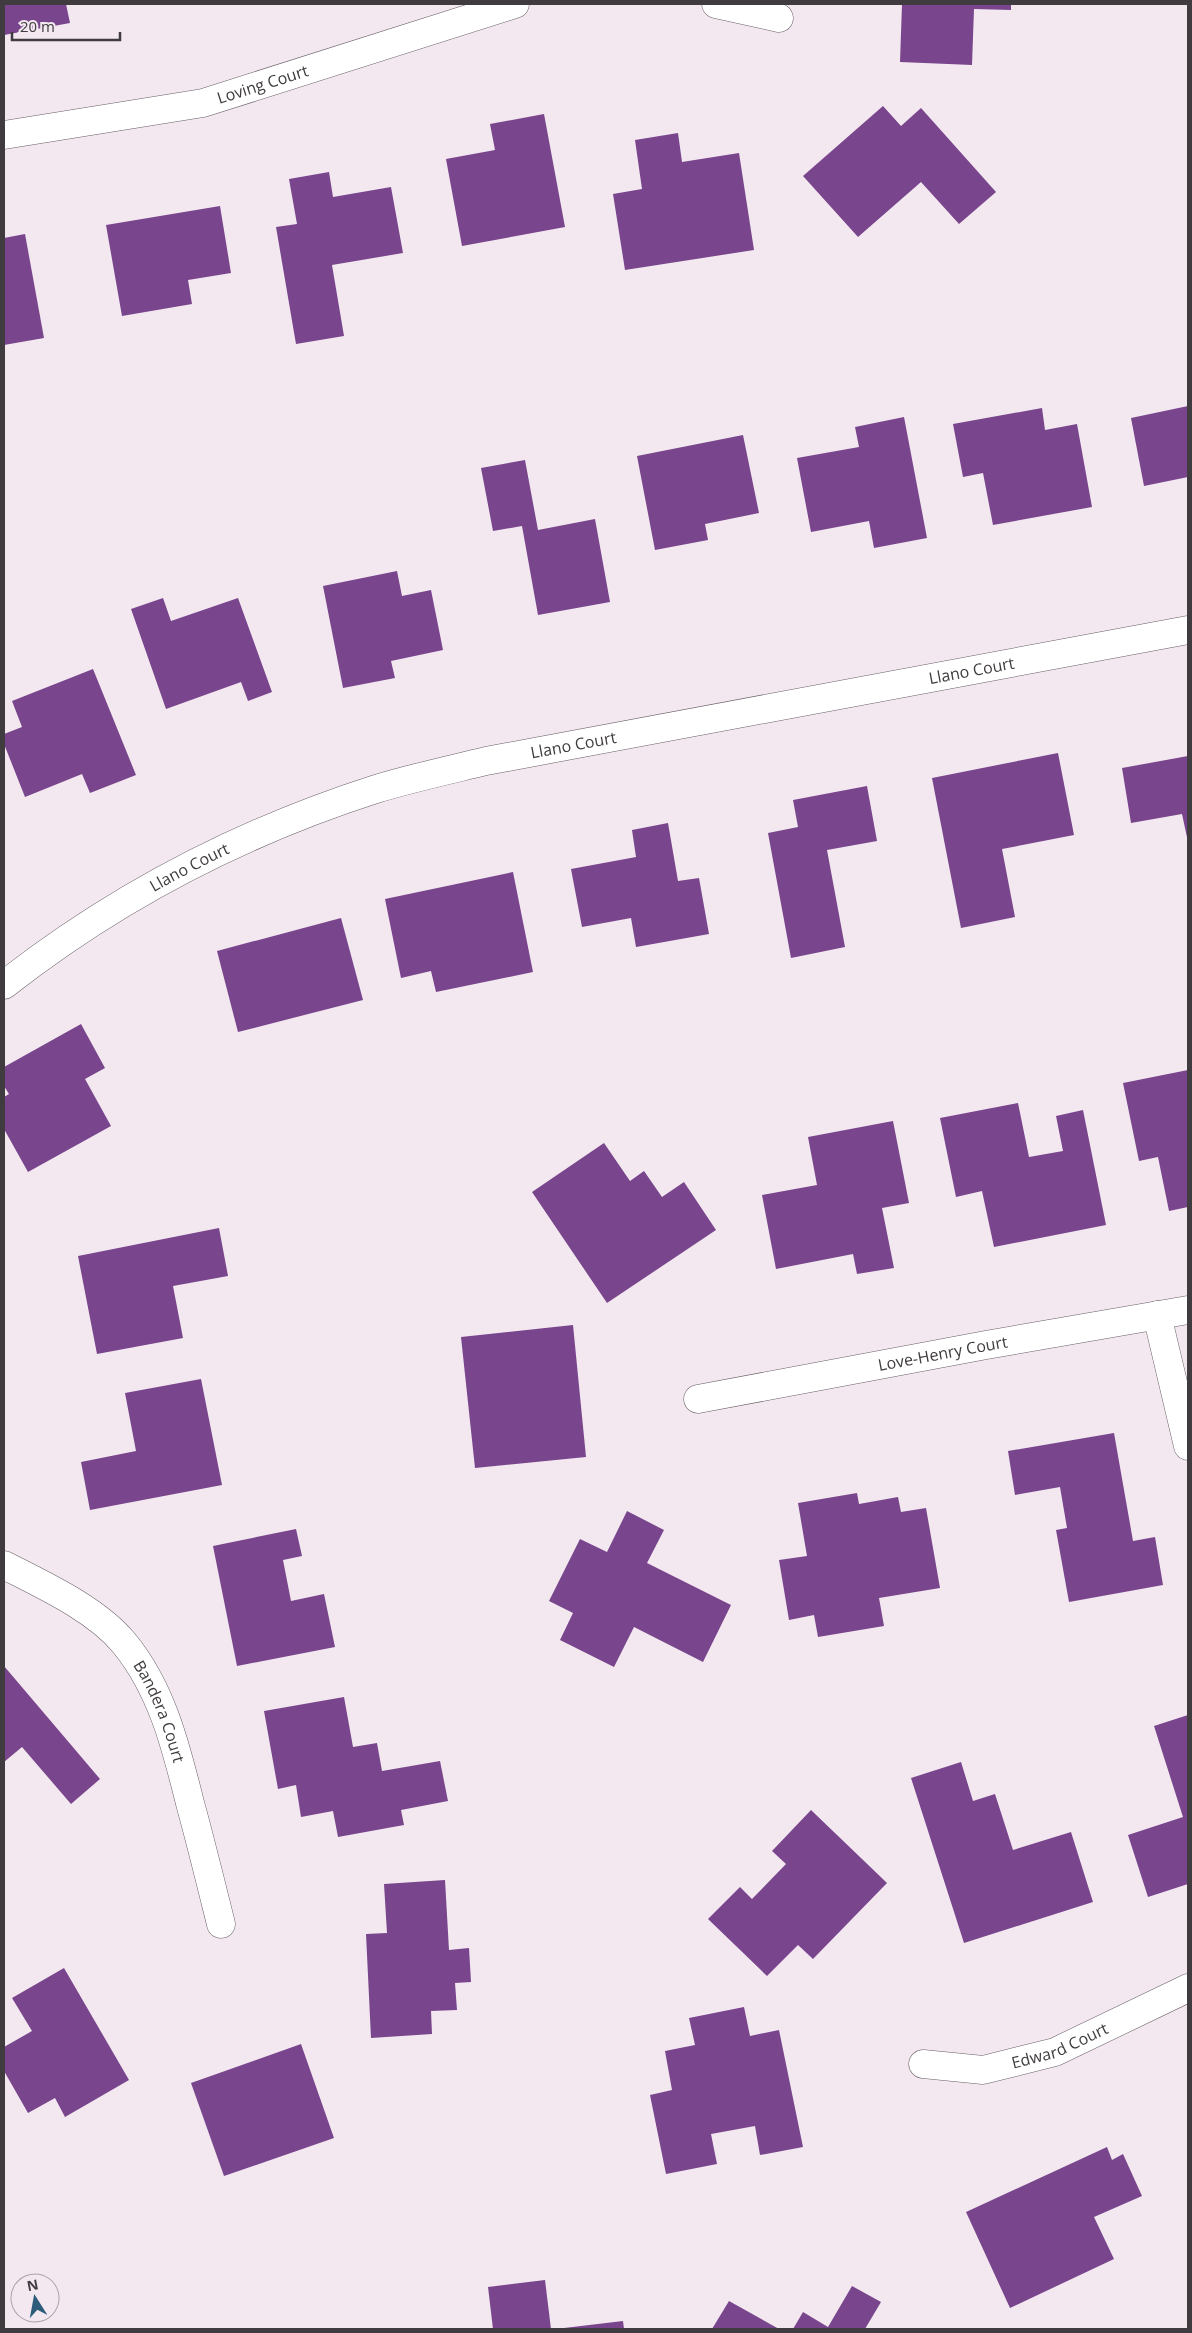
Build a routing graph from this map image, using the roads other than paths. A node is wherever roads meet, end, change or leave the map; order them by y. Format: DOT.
graph roads {
  1 [pos="514,4"];
  2 [pos="716,4"];
  3 [pos="779,18"];
  4 [pos="4,136"];
  5 [pos="1188,630"];
  6 [pos="4,985"];
  7 [pos="1188,1310"];
  8 [pos="1157,1315"];
  9 [pos="698,1399"];
  10 [pos="1188,1446"];
  11 [pos="4,1565"];
  12 [pos="222,1924"];
  13 [pos="1188,1988"];
  14 [pos="923,2064"];
  1 -- 4 [label="street, Loving Court"];
  2 -- 3 [label="street"];
  5 -- 6 [label="street, Llano Court"];
  7 -- 8 [label="street, Love-Henry Court"];
  8 -- 9 [label="street, Love-Henry Court"];
  8 -- 10 [label="street"];
  11 -- 12 [label="street, Bandera Court"];
  13 -- 14 [label="street, Edward Court"];
}
